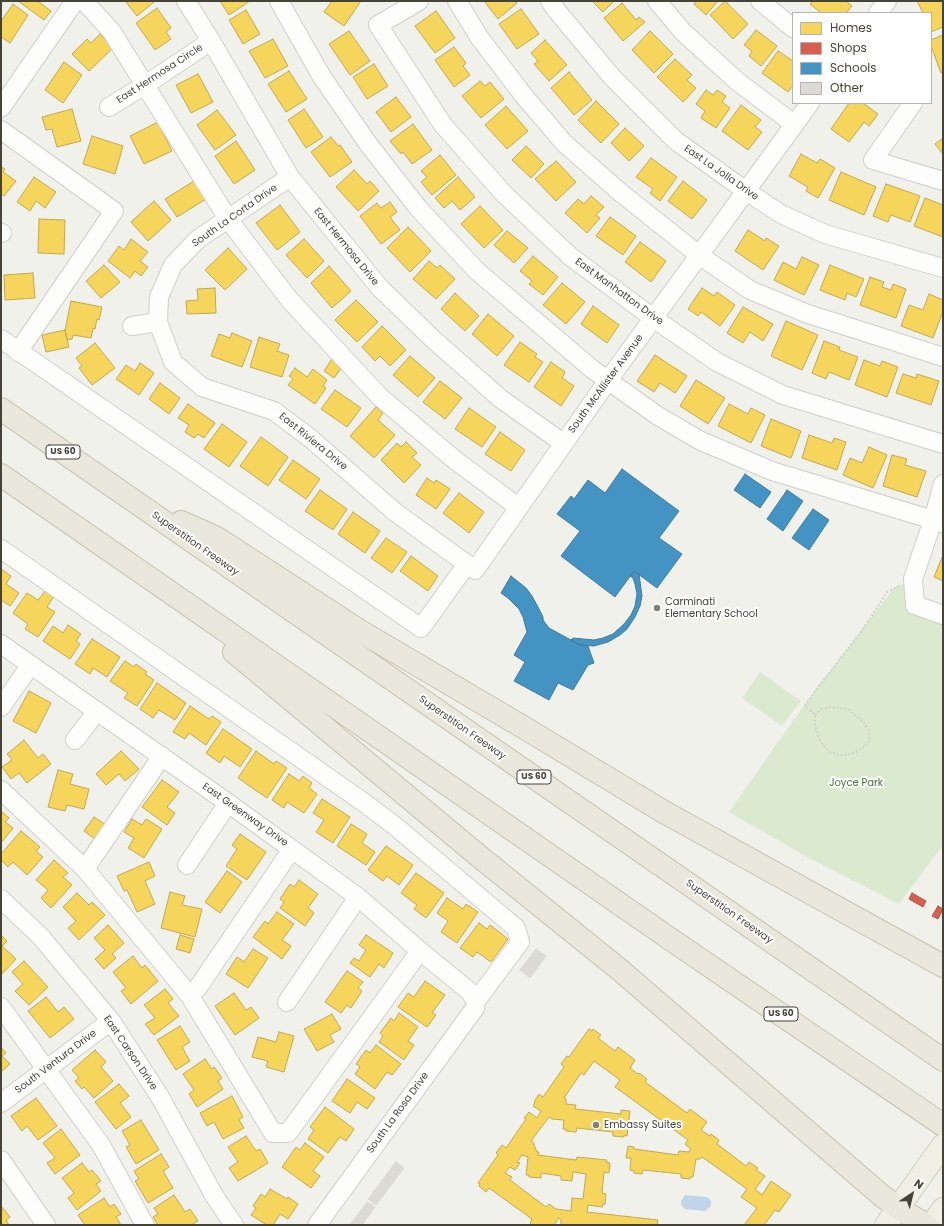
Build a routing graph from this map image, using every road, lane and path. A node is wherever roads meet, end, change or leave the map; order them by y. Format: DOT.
graph roads {
  1 [pos="75,1"];
  2 [pos="84,1"];
  3 [pos="186,1"];
  4 [pos="279,1"];
  5 [pos="419,1"];
  6 [pos="457,1"];
  7 [pos="550,1"];
  8 [pos="657,1"];
  9 [pos="760,1"];
  10 [pos="887,1"];
  11 [pos="879,12"];
  12 [pos="892,12"];
  13 [pos="792,27"];
  14 [pos="211,41"];
  15 [pos="145,85"];
  16 [pos="809,104"];
  17 [pos="912,104"];
  18 [pos="109,107"];
  19 [pos="1,108"];
  20 [pos="794,124"];
  21 [pos="1,130"];
  22 [pos="290,177"];
  23 [pos="943,181"];
  24 [pos="746,191"];
  25 [pos="228,219"];
  26 [pos="699,255"];
  27 [pos="943,268"];
  28 [pos="653,318"];
  29 [pos="158,322"];
  30 [pos="132,326"];
  31 [pos="1,339"];
  32 [pos="18,352"];
  33 [pos="943,357"];
  34 [pos="608,379"];
  35 [pos="1,409"];
  36 [pos="563,443"];
  37 [pos="943,444"];
  38 [pos="1,475"];
  39 [pos="943,484"];
  40 [pos="124,495"];
  41 [pos="518,507"];
  42 [pos="938,522"];
  43 [pos="1,549"];
  44 [pos="121,558"];
  45 [pos="471,567"];
  46 [pos="902,584"];
  47 [pos="943,615"];
  48 [pos="1,644"];
  49 [pos="30,666"];
  50 [pos="1,707"];
  51 [pos="97,711"];
  52 [pos="815,715"];
  53 [pos="75,740"];
  54 [pos="162,756"];
  55 [pos="1,790"];
  56 [pos="228,803"];
  57 [pos="292,849"];
  58 [pos="187,864"];
  59 [pos="85,869"];
  60 [pos="358,897"];
  61 [pos="1,899"];
  62 [pos="420,951"];
  63 [pos="943,966"];
  64 [pos="190,996"];
  65 [pos="476,1001"];
  66 [pos="287,1002"];
  67 [pos="1,1007"];
  68 [pos="111,1022"];
  69 [pos="943,1060"];
  70 [pos="46,1069"];
  71 [pos="1,1103"];
  72 [pos="943,1125"];
  73 [pos="937,1154"];
  74 [pos="1,1160"];
  75 [pos="943,1209"];
  76 [pos="892,1217"];
  77 [pos="46,1225"];
  78 [pos="145,1225"];
  79 [pos="234,1225"];
  80 [pos="317,1225"];
  81 [pos="926,1225"];
  82 [pos="931,1225"];
  1 -- 19 [label="street"];
  2 -- 15 [label="street"];
  3 -- 14 [label="street, East Hermosa Drive"];
  4 -- 34 [label="street"];
  5 -- 28 [label="street, East Manhatton Drive"];
  6 -- 26 [label="street"];
  7 -- 24 [label="street, East La Jolla Drive"];
  8 -- 20 [label="street"];
  9 -- 13 [label="street"];
  10 -- 11 [label="street"];
  10 -- 12 [label="street"];
  14 -- 15 [label="street, East Hermosa Circle"];
  14 -- 22 [label="street, East Hermosa Drive"];
  15 -- 18 [label="street, East Hermosa Circle"];
  15 -- 25 [label="street"];
  16 -- 20 [label="street, South McAllister Avenue"];
  17 -- 23 [label="street"];
  20 -- 24 [label="street, South McAllister Avenue"];
  21 -- 32 [label="street"];
  22 -- 25 [label="street, South La Corta Drive"];
  22 -- 36 [label="street, East Hermosa Drive"];
  24 -- 26 [label="street, South McAllister Avenue"];
  24 -- 27 [label="street, East La Jolla Drive"];
  25 -- 29 [label="street, South La Corta Drive"];
  25 -- 41 [label="street"];
  26 -- 28 [label="street, South McAllister Avenue"];
  26 -- 33 [label="street"];
  28 -- 34 [label="street, South McAllister Avenue"];
  28 -- 37 [label="street, East Manhatton Drive"];
  29 -- 30 [label="street"];
  29 -- 45 [label="street, East Riviera Drive"];
  31 -- 32 [label="street"];
  32 -- 45 [label="street, South McAllister Avenue"];
  34 -- 36 [label="street, South McAllister Avenue"];
  34 -- 42 [label="street"];
  35 -- 40 [label="highway, Superstition Freeway / US 60"];
  36 -- 41 [label="street, South McAllister Avenue"];
  38 -- 44 [label="highway, US 60"];
  39 -- 42 [label="street"];
  40 -- 63 [label="highway"];
  40 -- 69 [label="highway, Superstition Freeway / US 60"];
  41 -- 45 [label="street, South McAllister Avenue"];
  42 -- 47 [label="street"];
  43 -- 65 [label="street, South La Rosa Drive"];
  44 -- 72 [label="highway, US 60"];
  44 -- 76 [label="highway"];
  46 -- 52 [label="path"];
  48 -- 49 [label="street, East Greenway Drive"];
  49 -- 50 [label="street"];
  49 -- 51 [label="street, East Greenway Drive"];
  51 -- 53 [label="street"];
  51 -- 54 [label="street, East Greenway Drive"];
  52 -- 52 [label="path"];
  54 -- 56 [label="street, East Greenway Drive"];
  54 -- 59 [label="street"];
  55 -- 59 [label="street"];
  56 -- 57 [label="street, East Greenway Drive"];
  56 -- 58 [label="street"];
  57 -- 60 [label="street, East Greenway Drive"];
  57 -- 64 [label="street"];
  59 -- 64 [label="street"];
  60 -- 62 [label="street, East Greenway Drive"];
  60 -- 66 [label="street"];
  61 -- 68 [label="street, East Carson Drive"];
  62 -- 64 [label="street"];
  62 -- 65 [label="street, East Greenway Drive"];
  65 -- 80 [label="street, South La Rosa Drive"];
  67 -- 70 [label="street"];
  68 -- 70 [label="street, South Ventura Drive"];
  68 -- 79 [label="street, East Carson Drive"];
  70 -- 71 [label="street, South Ventura Drive"];
  70 -- 78 [label="street"];
  73 -- 76 [label="main road"];
  74 -- 77 [label="street"];
  75 -- 82 [label="main road"];
  76 -- 81 [label="highway"];
}
